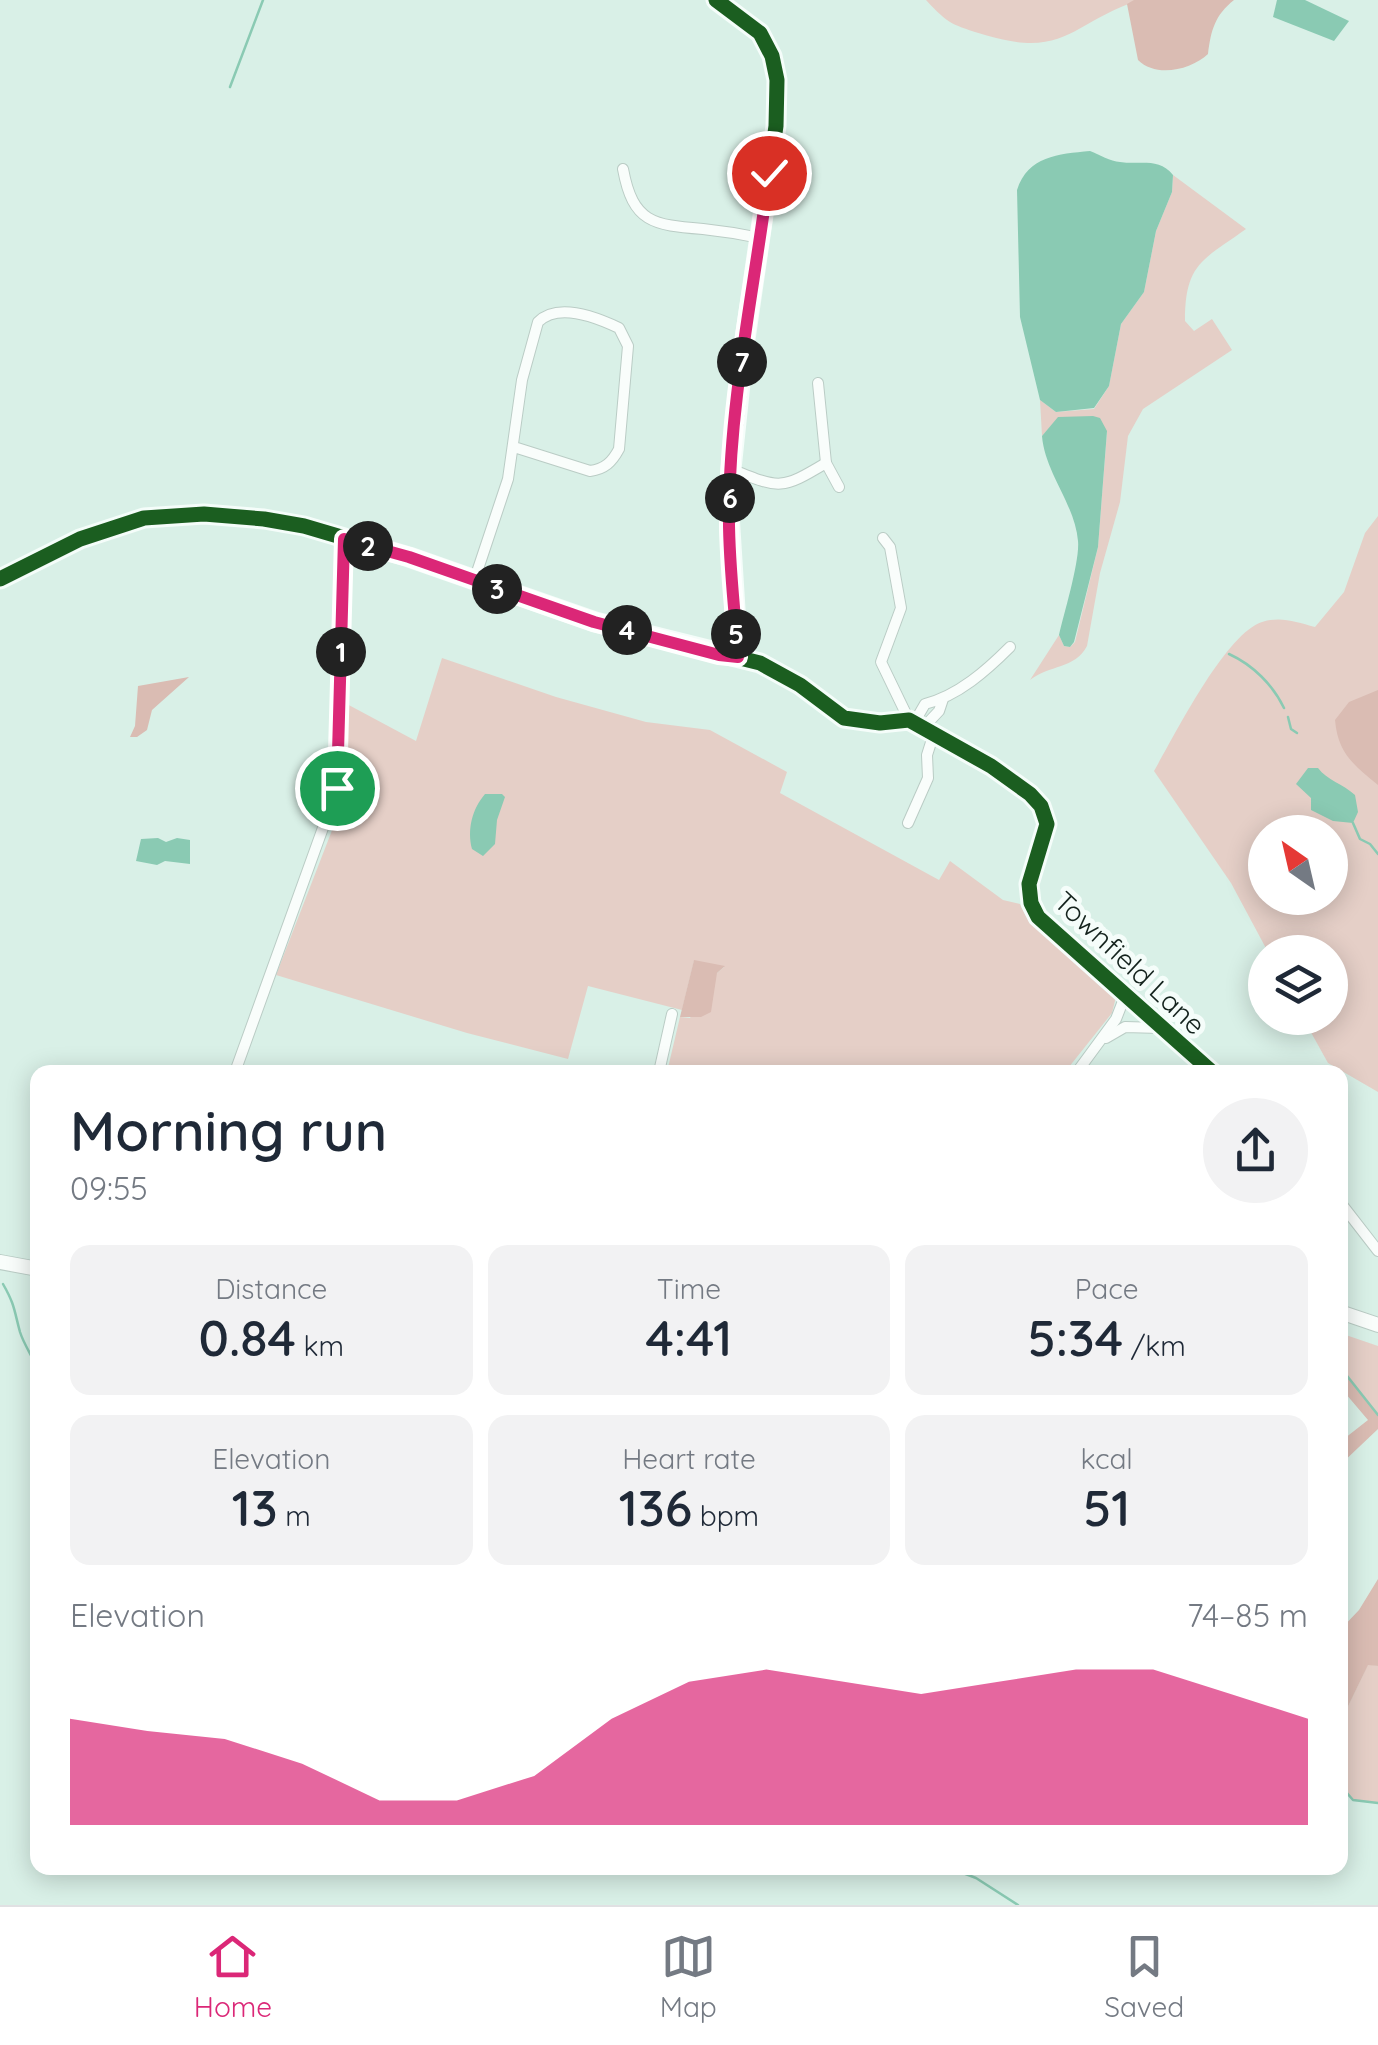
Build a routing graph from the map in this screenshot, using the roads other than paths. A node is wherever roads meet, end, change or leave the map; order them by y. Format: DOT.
graph roads {
  1 [pos="716,0"];
  2 [pos="624,168"];
  3 [pos="760,238"];
  4 [pos="818,383"];
  5 [pos="514,447"];
  6 [pos="826,463"];
  7 [pos="731,468"];
  8 [pos="838,487"];
  9 [pos="883,538"];
  10 [pos="344,539"];
  11 [pos="0,579"];
  12 [pos="474,581"];
  13 [pos="1010,646"];
  14 [pos="738,657"];
  15 [pos="915,724"];
  16 [pos="933,736"];
  17 [pos="908,823"];
  18 [pos="1125,996"];
  19 [pos="672,1014"];
  20 [pos="1161,1028"];
  21 [pos="1101,1042"];
  22 [pos="238,1065"];
  23 [pos="661,1065"];
  24 [pos="1083,1065"];
  25 [pos="1204,1065"];
  26 [pos="1348,1212"];
  27 [pos="1378,1250"];
  28 [pos="0,1262"];
  29 [pos="30,1268"];
  30 [pos="1348,1315"];
  31 [pos="1378,1325"];
  1 -- 3 [label="street"];
  2 -- 3 [label="street"];
  3 -- 7 [label="street"];
  4 -- 6 [label="street"];
  5 -- 5 [label="street"];
  5 -- 12 [label="street"];
  6 -- 7 [label="street"];
  6 -- 8 [label="street"];
  7 -- 14 [label="street"];
  9 -- 15 [label="street"];
  10 -- 11 [label="street"];
  10 -- 12 [label="street"];
  10 -- 22 [label="street"];
  12 -- 14 [label="street"];
  13 -- 15 [label="street"];
  14 -- 15 [label="street"];
  15 -- 16 [label="street, Townfield Lane"];
  16 -- 17 [label="street"];
  16 -- 18 [label="street, Townfield Lane"];
  18 -- 20 [label="street, Townfield Lane"];
  18 -- 21 [label="street"];
  19 -- 23 [label="street"];
  20 -- 21 [label="street"];
  20 -- 25 [label="street, Townfield Lane"];
  21 -- 24 [label="street"];
  26 -- 27 [label="street"];
  28 -- 29 [label="main road"];
  30 -- 31 [label="main road"];
}
